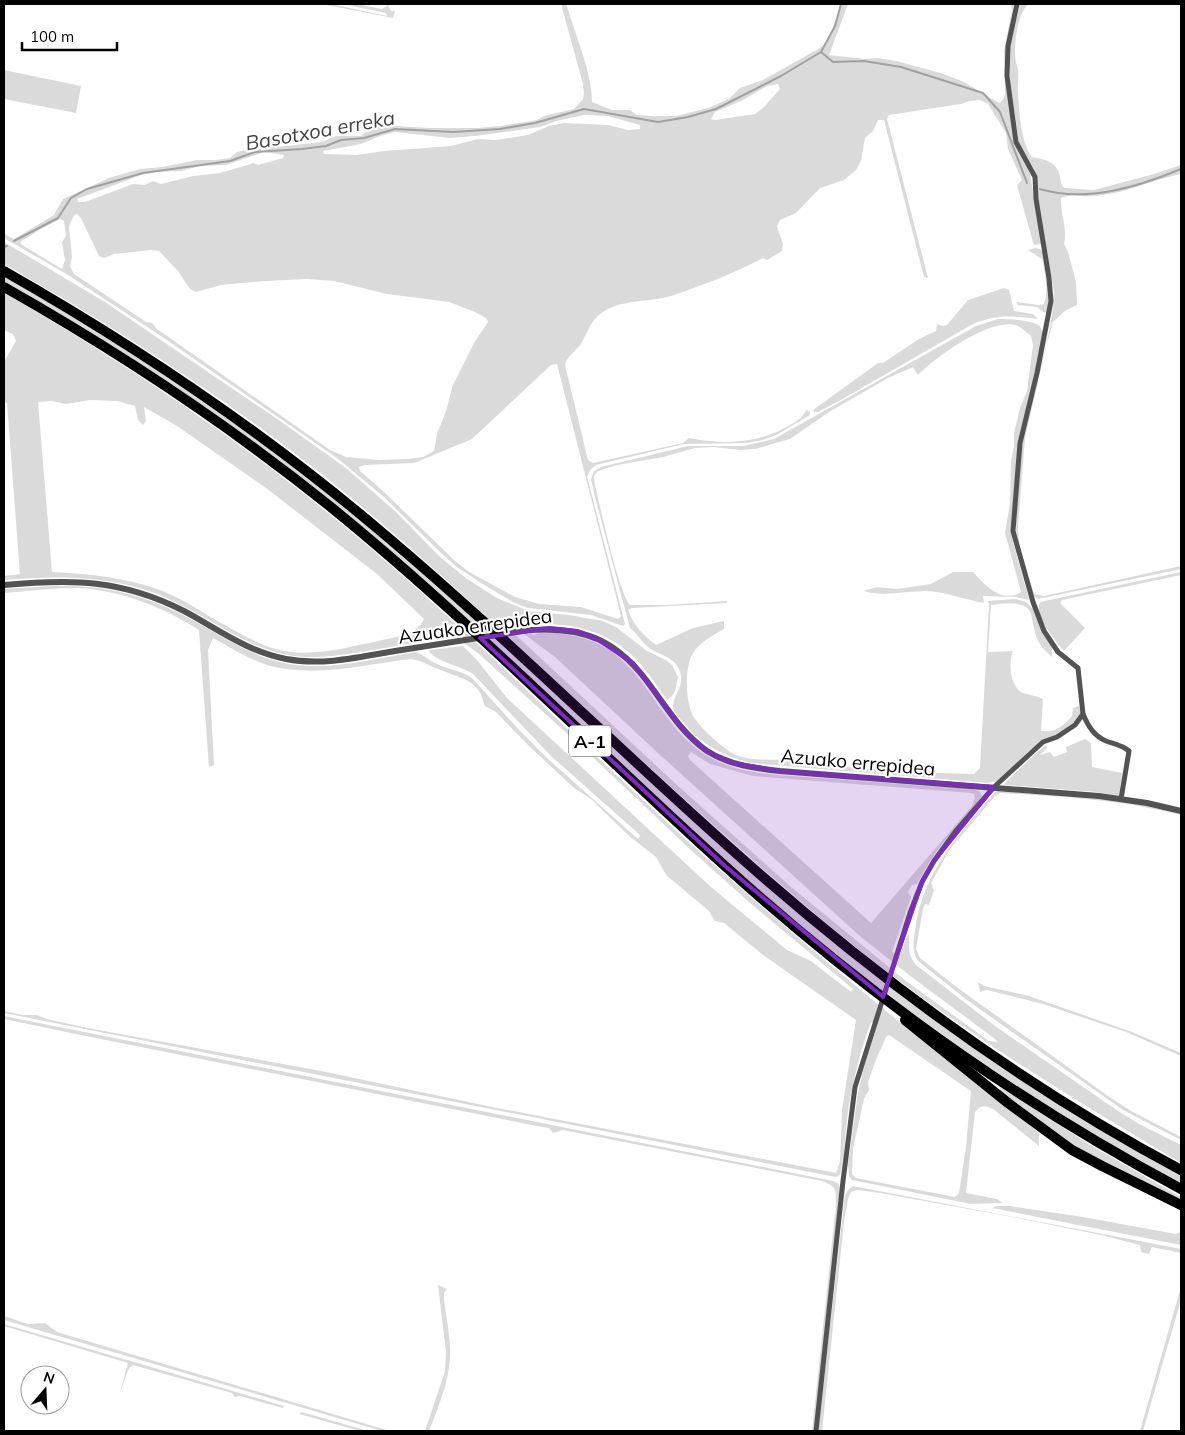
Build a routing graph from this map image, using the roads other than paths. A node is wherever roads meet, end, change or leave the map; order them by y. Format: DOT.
graph roads {
  1 [pos="1017,4"];
  2 [pos="4,271"];
  3 [pos="4,287"];
  4 [pos="4,585"];
  5 [pos="1083,714"];
  6 [pos="994,787"];
  7 [pos="1121,799"];
  8 [pos="1181,811"];
  9 [pos="894,1006"];
  10 [pos="1181,1170"];
  11 [pos="1181,1189"];
  12 [pos="1181,1205"];
  13 [pos="816,1431"];
  1 -- 5 [label="street"];
  2 -- 10 [label="highway, A-1"];
  3 -- 9 [label="highway, A-1"];
  4 -- 6 [label="street, Azuako errepidea"];
  5 -- 6 [label="street"];
  5 -- 7 [label="street"];
  6 -- 7 [label="street, Azuako errepidea"];
  6 -- 13 [label="street"];
  7 -- 8 [label="street, Azuako errepidea"];
  9 -- 11 [label="highway, A-1"];
  9 -- 12 [label="highway"];
}
